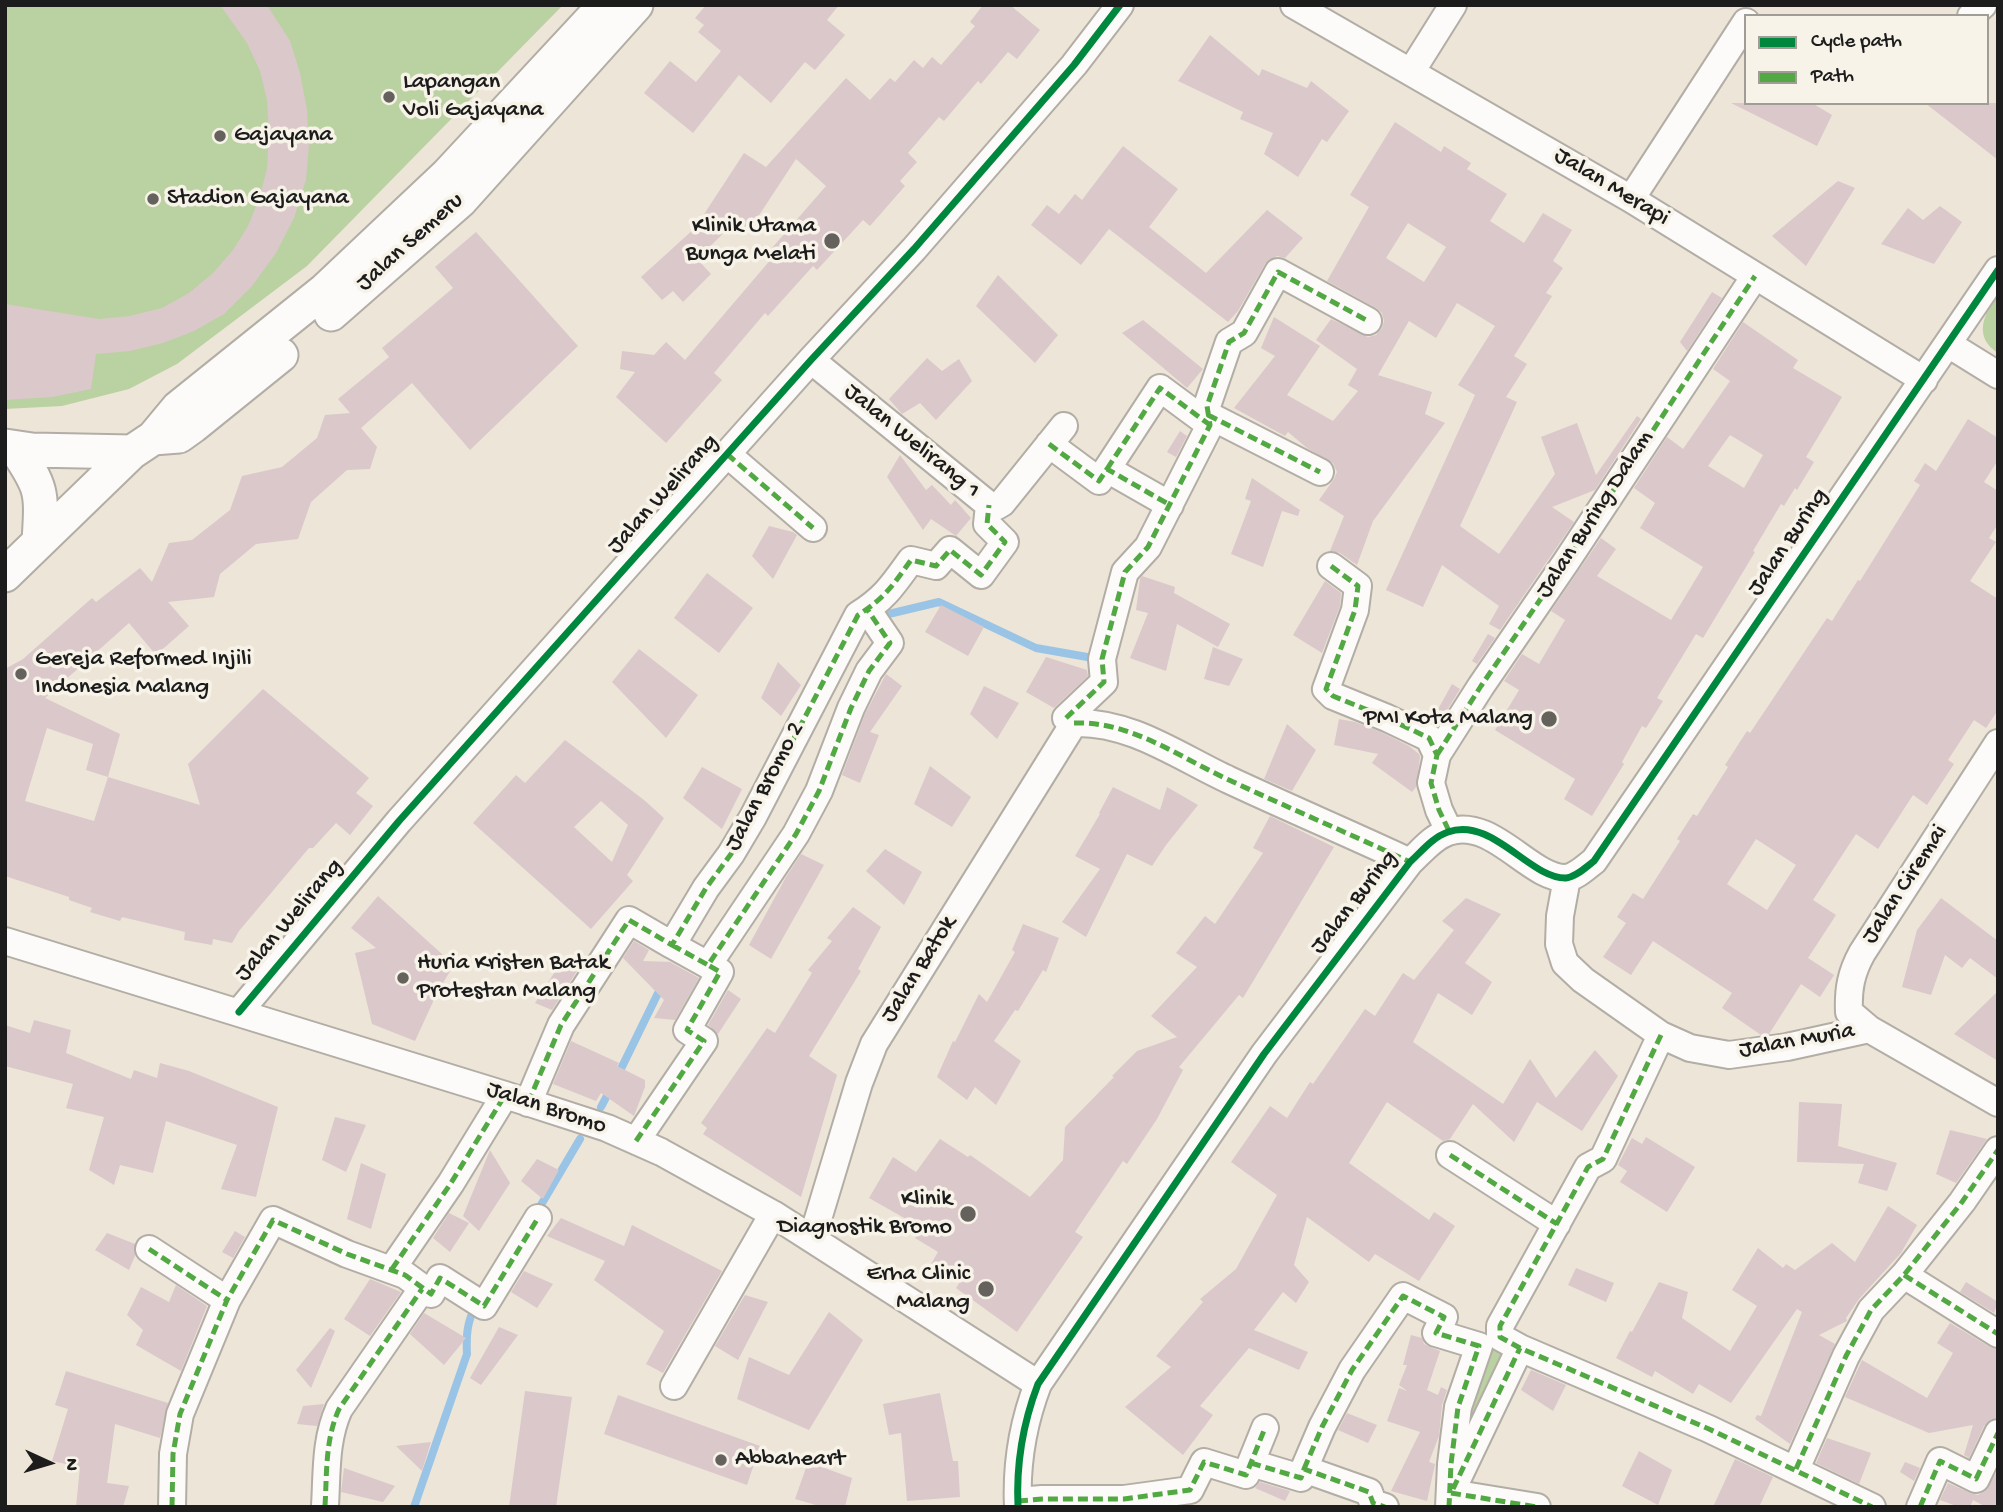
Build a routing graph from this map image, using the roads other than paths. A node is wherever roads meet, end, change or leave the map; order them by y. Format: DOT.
graph roads {
  1 [pos="605,5"];
  2 [pos="636,5"];
  3 [pos="1120,5"];
  4 [pos="1294,5"];
  5 [pos="1453,5"];
  6 [pos="1744,25"];
  7 [pos="1411,72"];
  8 [pos="1631,199"];
  9 [pos="1998,270"];
  10 [pos="1755,276"];
  11 [pos="1368,321"];
  12 [pos="1948,344"];
  13 [pos="811,360"];
  14 [pos="1998,375"];
  15 [pos="1924,380"];
  16 [pos="1209,420"];
  17 [pos="143,445"];
  18 [pos="10,447"];
  19 [pos="727,454"];
  20 [pos="1107,469"];
  21 [pos="1320,472"];
  22 [pos="989,505"];
  23 [pos="1170,505"];
  24 [pos="813,528"];
  25 [pos="40,542"];
  26 [pos="1331,566"];
  27 [pos="5,575"];
  28 [pos="871,616"];
  29 [pos="1070,720"];
  30 [pos="1998,743"];
  31 [pos="1437,755"];
  32 [pos="1449,831"];
  33 [pos="1410,862"];
  34 [pos="1567,878"];
  35 [pos="5,941"];
  36 [pos="686,953"];
  37 [pos="239,1012"];
  38 [pos="1869,1029"];
  39 [pos="1661,1035"];
  40 [pos="516,1099"];
  41 [pos="1998,1103"];
  42 [pos="636,1141"];
  43 [pos="1998,1150"];
  44 [pos="1450,1155"];
  45 [pos="773,1214"];
  46 [pos="538,1217"];
  47 [pos="1556,1224"];
  48 [pos="812,1239"];
  49 [pos="149,1249"];
  50 [pos="392,1269"];
  51 [pos="1904,1275"];
  52 [pos="422,1289"];
  53 [pos="227,1300"];
  54 [pos="1998,1334"];
  55 [pos="1520,1348"];
  56 [pos="1038,1384"];
  57 [pos="674,1386"];
  58 [pos="1265,1428"];
  59 [pos="1998,1433"];
  60 [pos="1251,1463"];
  61 [pos="1304,1469"];
  62 [pos="1796,1469"];
  63 [pos="1450,1500"];
  64 [pos="1018,1504"];
  65 [pos="325,1506"];
  66 [pos="172,1507"];
  67 [pos="1385,1507"];
  68 [pos="1537,1507"];
  69 [pos="1872,1507"];
  70 [pos="1920,1507"];
  1 -- 17 [label="main road, Jalan Semeru"];
  2 -- 17 [label="main road, Jalan Semeru"];
  3 -- 13 [label="street, Jalan Welirang"];
  4 -- 7 [label="street, Jalan Merapi"];
  5 -- 7 [label="street"];
  6 -- 8 [label="street"];
  7 -- 8 [label="street, Jalan Merapi"];
  8 -- 10 [label="street, Jalan Merapi"];
  9 -- 12 [label="street, Jalan Buring"];
  10 -- 15 [label="street, Jalan Merapi"];
  10 -- 31 [label="street, Jalan Buring Dalam"];
  11 -- 16 [label="street"];
  12 -- 14 [label="street"];
  12 -- 15 [label="street, Jalan Buring"];
  13 -- 19 [label="street, Jalan Welirang"];
  13 -- 22 [label="street, Jalan Welirang 1"];
  15 -- 34 [label="street, Jalan Buring"];
  16 -- 20 [label="street"];
  16 -- 21 [label="street"];
  16 -- 23 [label="street"];
  17 -- 18 [label="main road, Jalan Semeru"];
  17 -- 25 [label="main road, Jalan Semeru"];
  18 -- 25 [label="main road"];
  19 -- 24 [label="street"];
  19 -- 37 [label="street, Jalan Welirang"];
  20 -- 22 [label="street, Jalan Welirang 1"];
  20 -- 23 [label="street"];
  22 -- 28 [label="street, Jalan Bromo 2"];
  23 -- 29 [label="street, Jalan Batok"];
  25 -- 27 [label="main road, Jalan Semeru"];
  26 -- 31 [label="street"];
  28 -- 36 [label="street, Jalan Bromo 2"];
  28 -- 36 [label="street"];
  29 -- 33 [label="street"];
  29 -- 48 [label="street, Jalan Batok"];
  30 -- 38 [label="street, Jalan Ciremai"];
  31 -- 32 [label="street"];
  32 -- 33 [label="street, Jalan Buring"];
  32 -- 34 [label="street"];
  33 -- 56 [label="street, Jalan Buring"];
  34 -- 39 [label="street, Jalan Muria"];
  35 -- 37 [label="street, Jalan Bromo"];
  36 -- 40 [label="street"];
  36 -- 42 [label="street"];
  37 -- 40 [label="street, Jalan Bromo"];
  38 -- 39 [label="street, Jalan Muria"];
  38 -- 41 [label="street, Jalan Muria"];
  39 -- 47 [label="street"];
  40 -- 42 [label="street, Jalan Bromo"];
  40 -- 50 [label="street"];
  42 -- 45 [label="street, Jalan Bromo"];
  43 -- 51 [label="street"];
  44 -- 47 [label="street"];
  45 -- 48 [label="street, Jalan Bromo"];
  45 -- 57 [label="street"];
  46 -- 52 [label="street"];
  47 -- 55 [label="street"];
  48 -- 56 [label="street, Jalan Bromo"];
  49 -- 53 [label="street"];
  50 -- 52 [label="street"];
  50 -- 53 [label="street"];
  51 -- 54 [label="street"];
  51 -- 62 [label="street"];
  52 -- 65 [label="street"];
  53 -- 66 [label="street"];
  55 -- 62 [label="street"];
  55 -- 63 [label="street"];
  56 -- 64 [label="street, Jalan Buring"];
  58 -- 60 [label="street"];
  59 -- 70 [label="street"];
  60 -- 61 [label="street"];
  60 -- 64 [label="street"];
  61 -- 63 [label="street"];
  61 -- 67 [label="street"];
  62 -- 69 [label="street"];
  63 -- 68 [label="street"];
}
